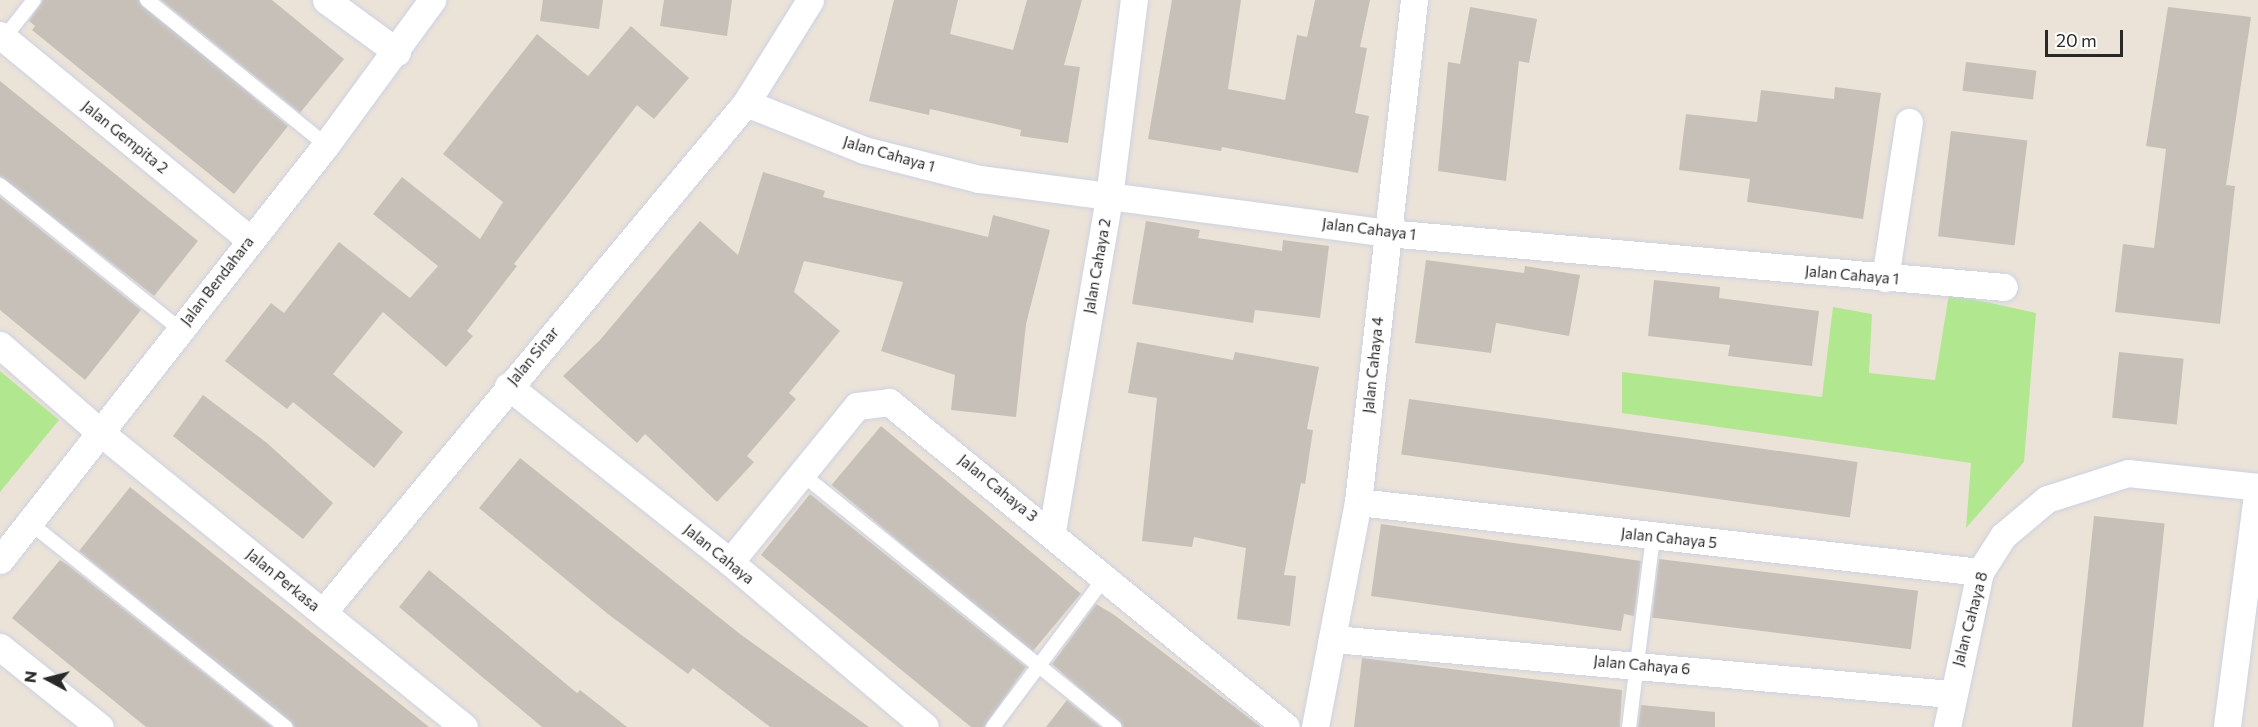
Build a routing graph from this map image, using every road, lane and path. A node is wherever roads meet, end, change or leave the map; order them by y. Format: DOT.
graph roads {
  1 [pos="34,0"];
  2 [pos="147,0"];
  3 [pos="326,0"];
  4 [pos="432,0"];
  5 [pos="810,0"];
  6 [pos="1134,0"];
  7 [pos="1414,0"];
  8 [pos="2,37"];
  9 [pos="396,52"];
  10 [pos="746,103"];
  11 [pos="1909,122"];
  12 [pos="326,145"];
  13 [pos="0,185"];
  14 [pos="1109,197"];
  15 [pos="1387,232"];
  16 [pos="249,239"];
  17 [pos="1885,278"];
  18 [pos="2004,287"];
  19 [pos="180,329"];
  20 [pos="0,345"];
  21 [pos="508,386"];
  22 [pos="101,433"];
  23 [pos="802,474"];
  24 [pos="2258,487"];
  25 [pos="1358,502"];
  26 [pos="30,522"];
  27 [pos="1052,531"];
  28 [pos="1653,536"];
  29 [pos="0,560"];
  30 [pos="730,562"];
  31 [pos="1980,572"];
  32 [pos="1106,576"];
  33 [pos="323,612"];
  34 [pos="1334,639"];
  35 [pos="0,647"];
  36 [pos="1636,664"];
  37 [pos="1040,667"];
  38 [pos="1950,694"];
  39 [pos="86,723"];
  40 [pos="286,727"];
  41 [pos="464,727"];
  42 [pos="925,727"];
  43 [pos="993,727"];
  44 [pos="1114,727"];
  45 [pos="1286,727"];
  46 [pos="1315,727"];
  47 [pos="1629,727"];
  48 [pos="1947,727"];
  49 [pos="2227,727"];
  1 -- 8 [label="lane"];
  2 -- 12 [label="lane"];
  3 -- 9 [label="street"];
  4 -- 9 [label="street, Jalan Bendahara"];
  5 -- 10 [label="street, Jalan Sinar"];
  6 -- 14 [label="street, Jalan Cahaya 2"];
  7 -- 15 [label="street, Jalan Cahaya 4"];
  8 -- 16 [label="street, Jalan Gempita 2"];
  9 -- 12 [label="street, Jalan Bendahara"];
  10 -- 14 [label="street, Jalan Cahaya 1"];
  10 -- 21 [label="street, Jalan Sinar"];
  11 -- 17 [label="street"];
  12 -- 16 [label="street, Jalan Bendahara"];
  13 -- 19 [label="lane"];
  14 -- 15 [label="street, Jalan Cahaya 1"];
  14 -- 27 [label="street, Jalan Cahaya 2"];
  15 -- 17 [label="street, Jalan Cahaya 1"];
  15 -- 25 [label="street, Jalan Cahaya 4"];
  16 -- 19 [label="street, Jalan Bendahara"];
  17 -- 18 [label="street, Jalan Cahaya 1"];
  19 -- 22 [label="street, Jalan Bendahara"];
  20 -- 22 [label="street, Jalan Perkasa"];
  21 -- 30 [label="street, Jalan Cahaya"];
  21 -- 33 [label="street, Jalan Sinar"];
  22 -- 26 [label="street, Jalan Bendahara"];
  22 -- 33 [label="street, Jalan Perkasa"];
  23 -- 27 [label="street, Jalan Cahaya 3"];
  23 -- 30 [label="street, Jalan Cahaya 3"];
  23 -- 37 [label="lane"];
  24 -- 31 [label="street, Jalan Cahaya 8"];
  24 -- 49 [label="street"];
  25 -- 28 [label="street, Jalan Cahaya 5"];
  25 -- 34 [label="street, Jalan Cahaya 4"];
  26 -- 29 [label="street, Jalan Bendahara"];
  26 -- 40 [label="lane"];
  27 -- 32 [label="street, Jalan Cahaya 3"];
  28 -- 31 [label="street, Jalan Cahaya 5"];
  28 -- 36 [label="lane"];
  30 -- 42 [label="street, Jalan Cahaya"];
  31 -- 38 [label="street, Jalan Cahaya 8"];
  32 -- 37 [label="lane"];
  32 -- 45 [label="street, Jalan Cahaya 3"];
  33 -- 41 [label="street, Jalan Perkasa"];
  34 -- 36 [label="street, Jalan Cahaya 6"];
  34 -- 46 [label="street, Jalan Cahaya 4"];
  35 -- 39 [label="street"];
  36 -- 38 [label="street, Jalan Cahaya 6"];
  36 -- 47 [label="lane"];
  37 -- 43 [label="lane"];
  37 -- 44 [label="lane"];
  38 -- 48 [label="street, Jalan Cahaya 8"];
}
